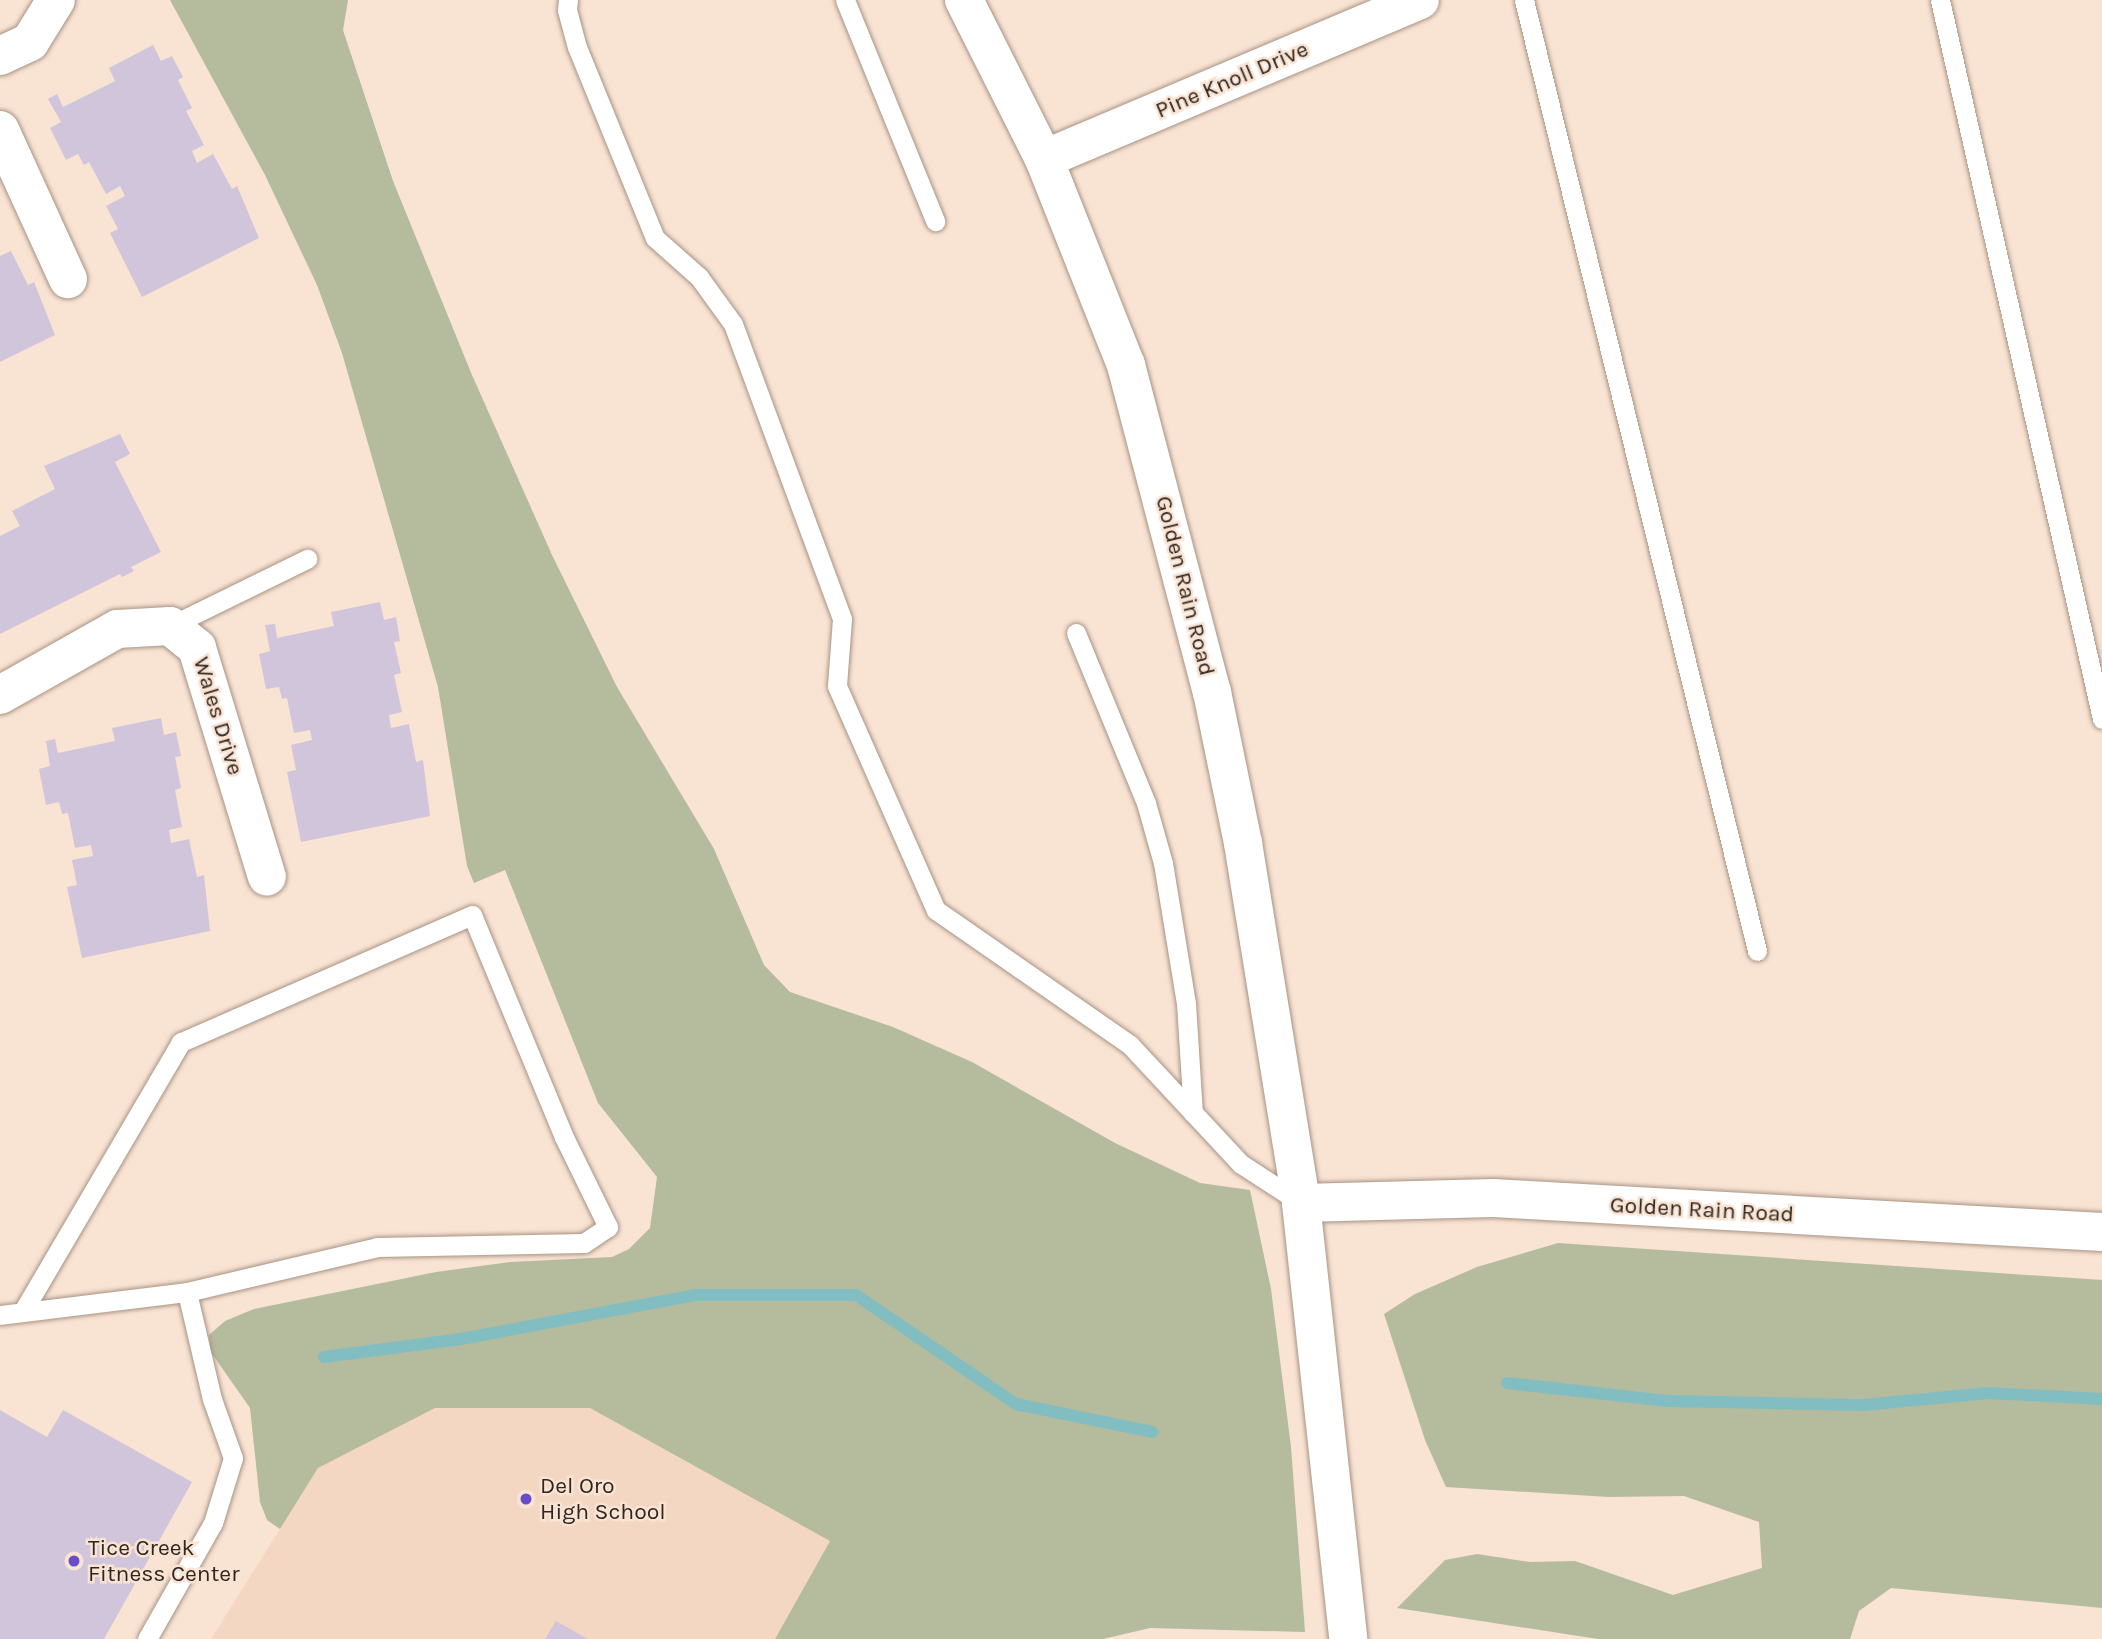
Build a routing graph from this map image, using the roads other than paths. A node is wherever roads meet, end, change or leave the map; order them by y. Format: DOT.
graph roads {
  1 [pos="56,0"];
  2 [pos="568,0"];
  3 [pos="845,0"];
  4 [pos="964,0"];
  5 [pos="1420,0"];
  6 [pos="1524,0"];
  7 [pos="1940,0"];
  8 [pos="0,56"];
  9 [pos="0,130"];
  10 [pos="1044,159"];
  11 [pos="935,221"];
  12 [pos="68,279"];
  13 [pos="307,559"];
  14 [pos="170,626"];
  15 [pos="1076,633"];
  16 [pos="0,695"];
  17 [pos="2102,719"];
  18 [pos="267,877"];
  19 [pos="1757,951"];
  20 [pos="1193,1113"];
  21 [pos="1301,1203"];
  22 [pos="2102,1232"];
  23 [pos="187,1292"];
  24 [pos="23,1311"];
  25 [pos="0,1315"];
  26 [pos="147,1639"];
  27 [pos="1348,1639"];
  1 -- 8 [label="street"];
  2 -- 20 [label="lane"];
  3 -- 11 [label="lane"];
  4 -- 10 [label="street, Golden Rain Road"];
  5 -- 10 [label="street, Pine Knoll Drive"];
  6 -- 19 [label="lane"];
  7 -- 17 [label="lane"];
  9 -- 12 [label="street"];
  10 -- 21 [label="street, Golden Rain Road"];
  13 -- 14 [label="lane"];
  14 -- 16 [label="street"];
  14 -- 18 [label="street, Wales Drive"];
  15 -- 20 [label="lane"];
  20 -- 21 [label="lane"];
  21 -- 22 [label="street, Golden Rain Road"];
  21 -- 27 [label="street, Golden Rain Road"];
  23 -- 24 [label="lane"];
  23 -- 24 [label="lane"];
  23 -- 26 [label="lane"];
  24 -- 25 [label="lane"];
}
